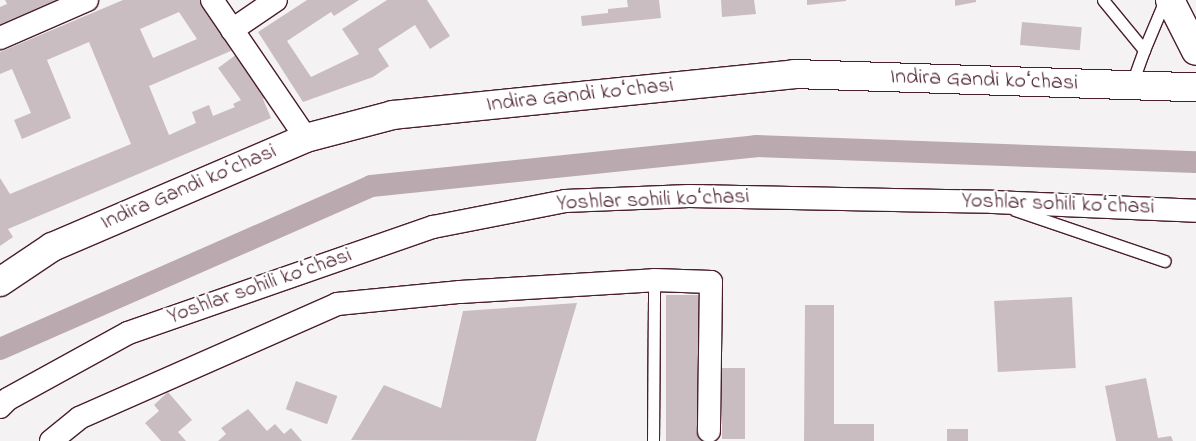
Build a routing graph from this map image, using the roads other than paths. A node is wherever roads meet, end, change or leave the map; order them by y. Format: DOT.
graph roads {
  1 [pos="87,0"];
  2 [pos="212,0"];
  3 [pos="276,0"];
  4 [pos="1103,0"];
  5 [pos="1165,0"];
  6 [pos="1170,0"];
  7 [pos="232,30"];
  8 [pos="0,38"];
  9 [pos="1144,50"];
  10 [pos="1196,51"];
  11 [pos="1132,85"];
  12 [pos="1196,87"];
  13 [pos="306,138"];
  14 [pos="992,202"];
  15 [pos="1196,211"];
  16 [pos="1165,261"];
  17 [pos="654,280"];
  18 [pos="0,282"];
  19 [pos="0,407"];
  20 [pos="709,431"];
  21 [pos="51,441"];
  22 [pos="653,441"];
  1 -- 8 [label="street"];
  2 -- 7 [label="street"];
  3 -- 7 [label="street"];
  4 -- 9 [label="lane"];
  5 -- 9 [label="lane"];
  6 -- 10 [label="street"];
  7 -- 13 [label="street"];
  9 -- 11 [label="lane"];
  11 -- 12 [label="street, Indira Gandi koʻchasi"];
  11 -- 13 [label="street, Indira Gandi koʻchasi"];
  13 -- 18 [label="street, Indira Gandi koʻchasi"];
  14 -- 15 [label="street, Yoshlar sohili koʻchasi"];
  14 -- 16 [label="lane"];
  14 -- 19 [label="street, Yoshlar sohili koʻchasi"];
  17 -- 20 [label="street"];
  17 -- 21 [label="street"];
  17 -- 22 [label="lane"];
}
